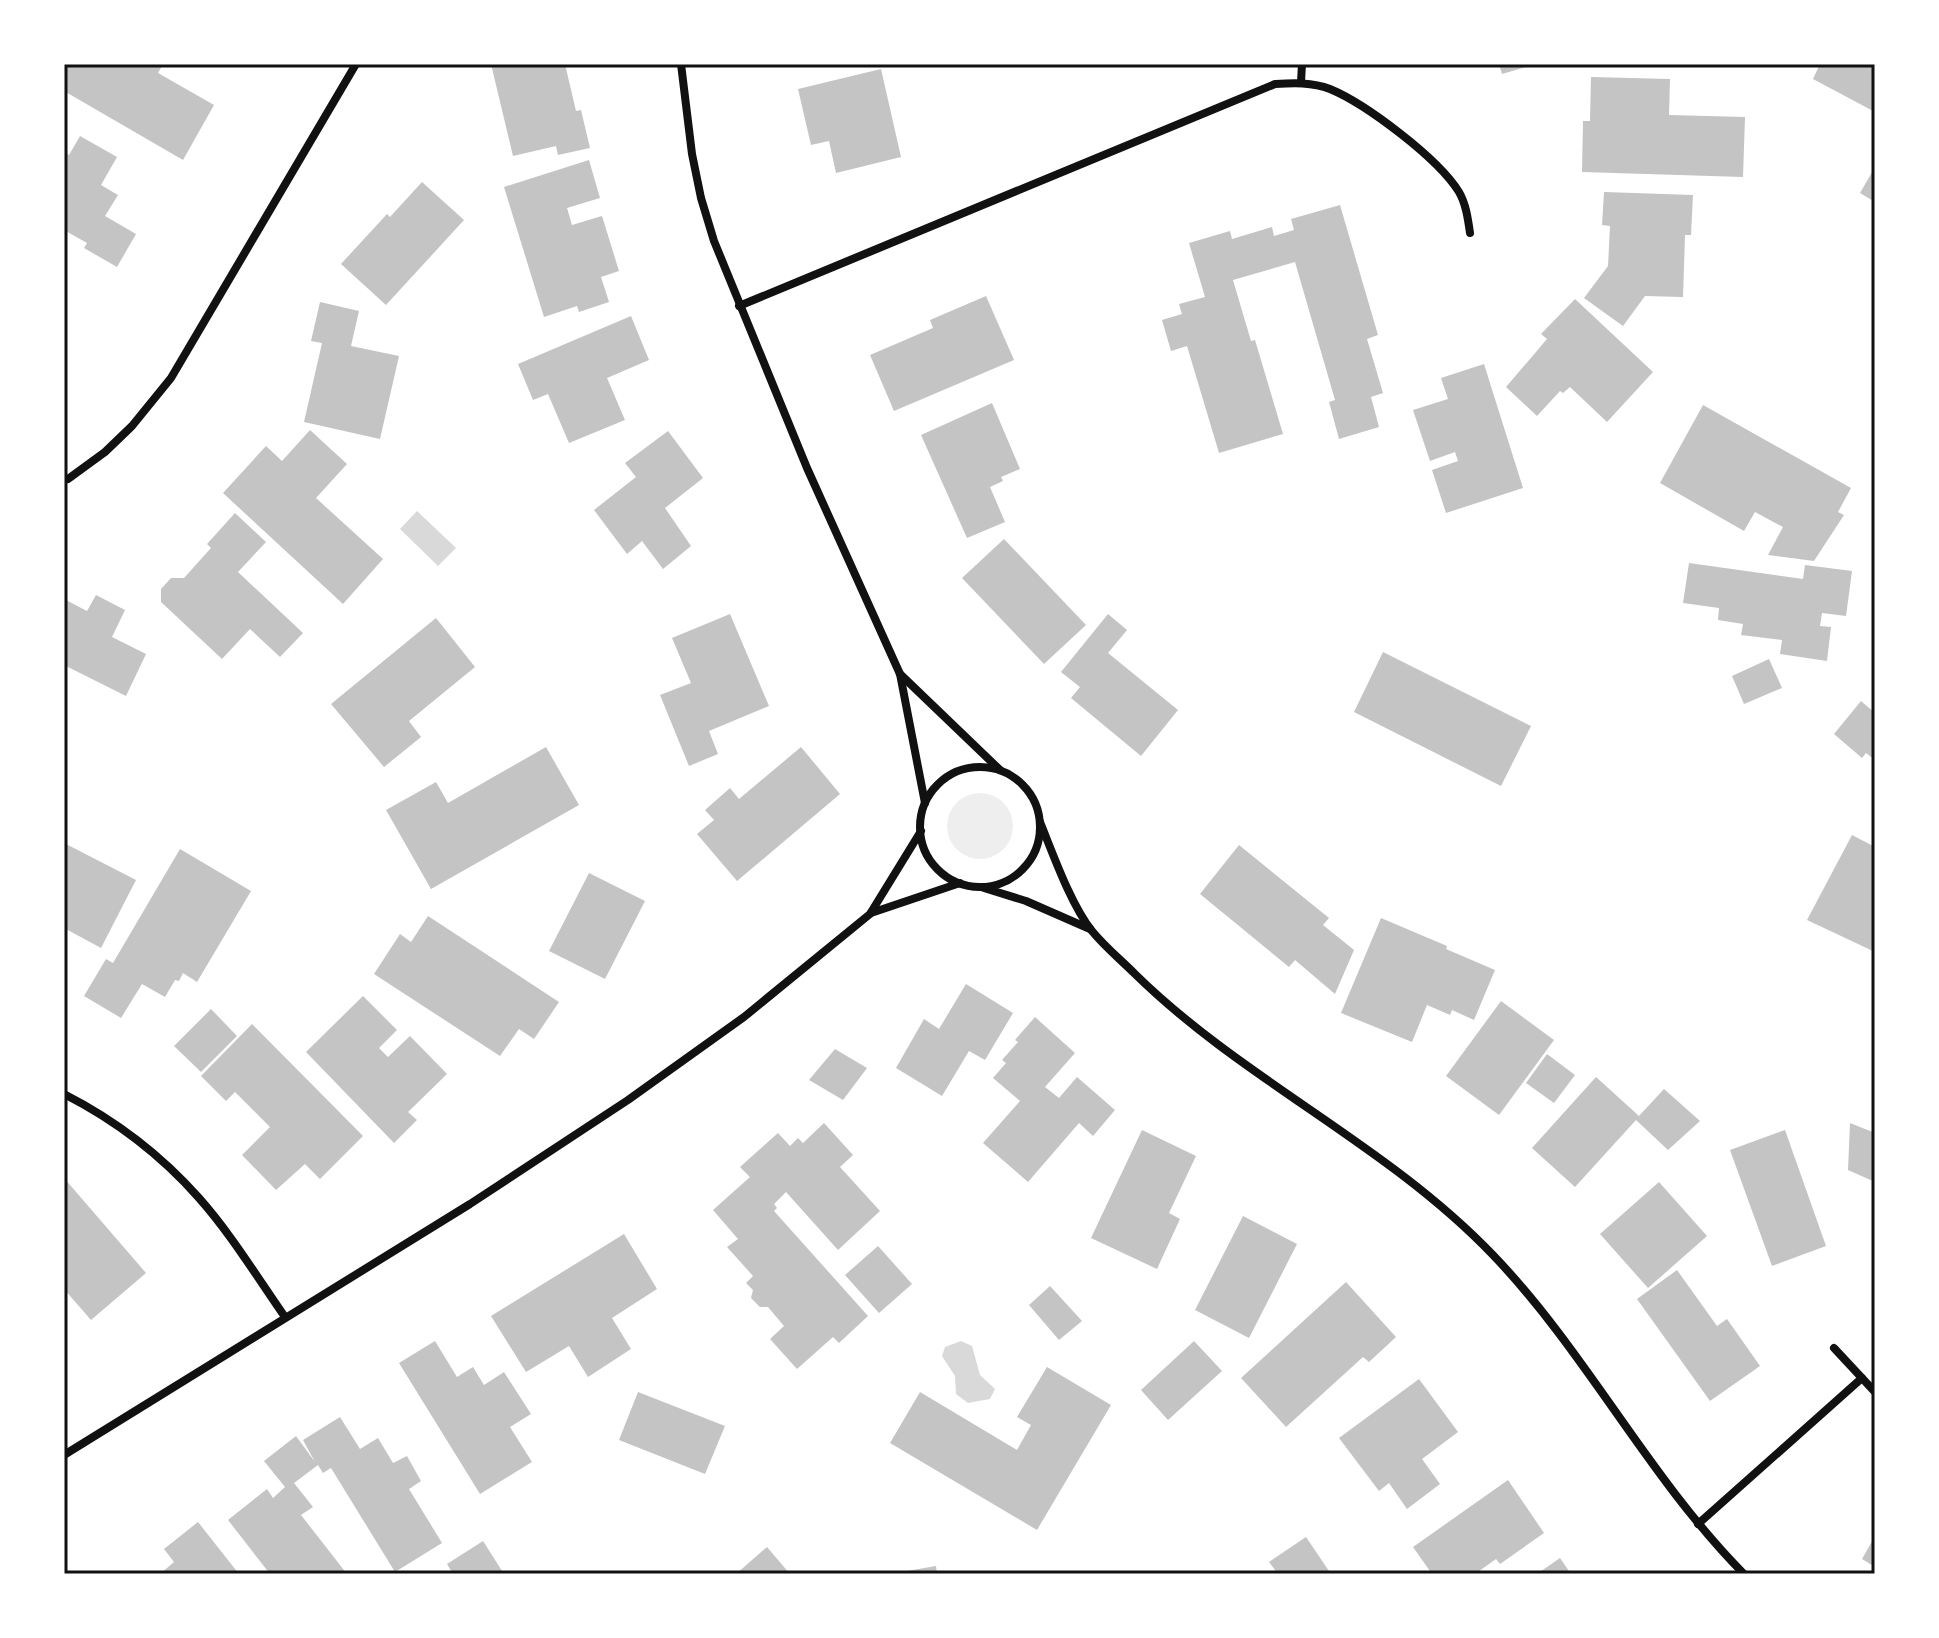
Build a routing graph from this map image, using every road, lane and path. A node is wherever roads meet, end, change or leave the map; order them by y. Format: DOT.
graph roads {
  1 [pos="356,64"];
  2 [pos="681,64"];
  3 [pos="1302,64"];
  4 [pos="1301,82"];
  5 [pos="1470,233"];
  6 [pos="739,306"];
  7 [pos="68,479"];
  8 [pos="900,674"];
  9 [pos="1000,770"];
  10 [pos="925,803"];
  11 [pos="1040,822"];
  12 [pos="921,831"];
  13 [pos="960,883"];
  14 [pos="980,887"];
  15 [pos="870,914"];
  16 [pos="1091,930"];
  17 [pos="64,1094"];
  18 [pos="285,1317"];
  19 [pos="1834,1348"];
  20 [pos="1862,1378"];
  21 [pos="1875,1392"];
  22 [pos="64,1455"];
  23 [pos="1698,1524"];
  24 [pos="1744,1574"];
  1 -- 7 [label="street"];
  2 -- 6 [label="street"];
  3 -- 4 [label="street"];
  4 -- 5 [label="street"];
  4 -- 6 [label="street"];
  6 -- 8 [label="street"];
  8 -- 9 [label="street"];
  8 -- 10 [label="street"];
  9 -- 10 [label="street"];
  9 -- 11 [label="street"];
  10 -- 12 [label="street"];
  11 -- 14 [label="street"];
  11 -- 16 [label="street"];
  12 -- 13 [label="street"];
  12 -- 15 [label="street"];
  13 -- 14 [label="street"];
  13 -- 15 [label="street"];
  14 -- 16 [label="street"];
  15 -- 18 [label="street"];
  16 -- 23 [label="street"];
  17 -- 18 [label="street"];
  18 -- 22 [label="street"];
  19 -- 20 [label="street"];
  20 -- 21 [label="street"];
  20 -- 23 [label="street"];
  23 -- 24 [label="street"];
}
